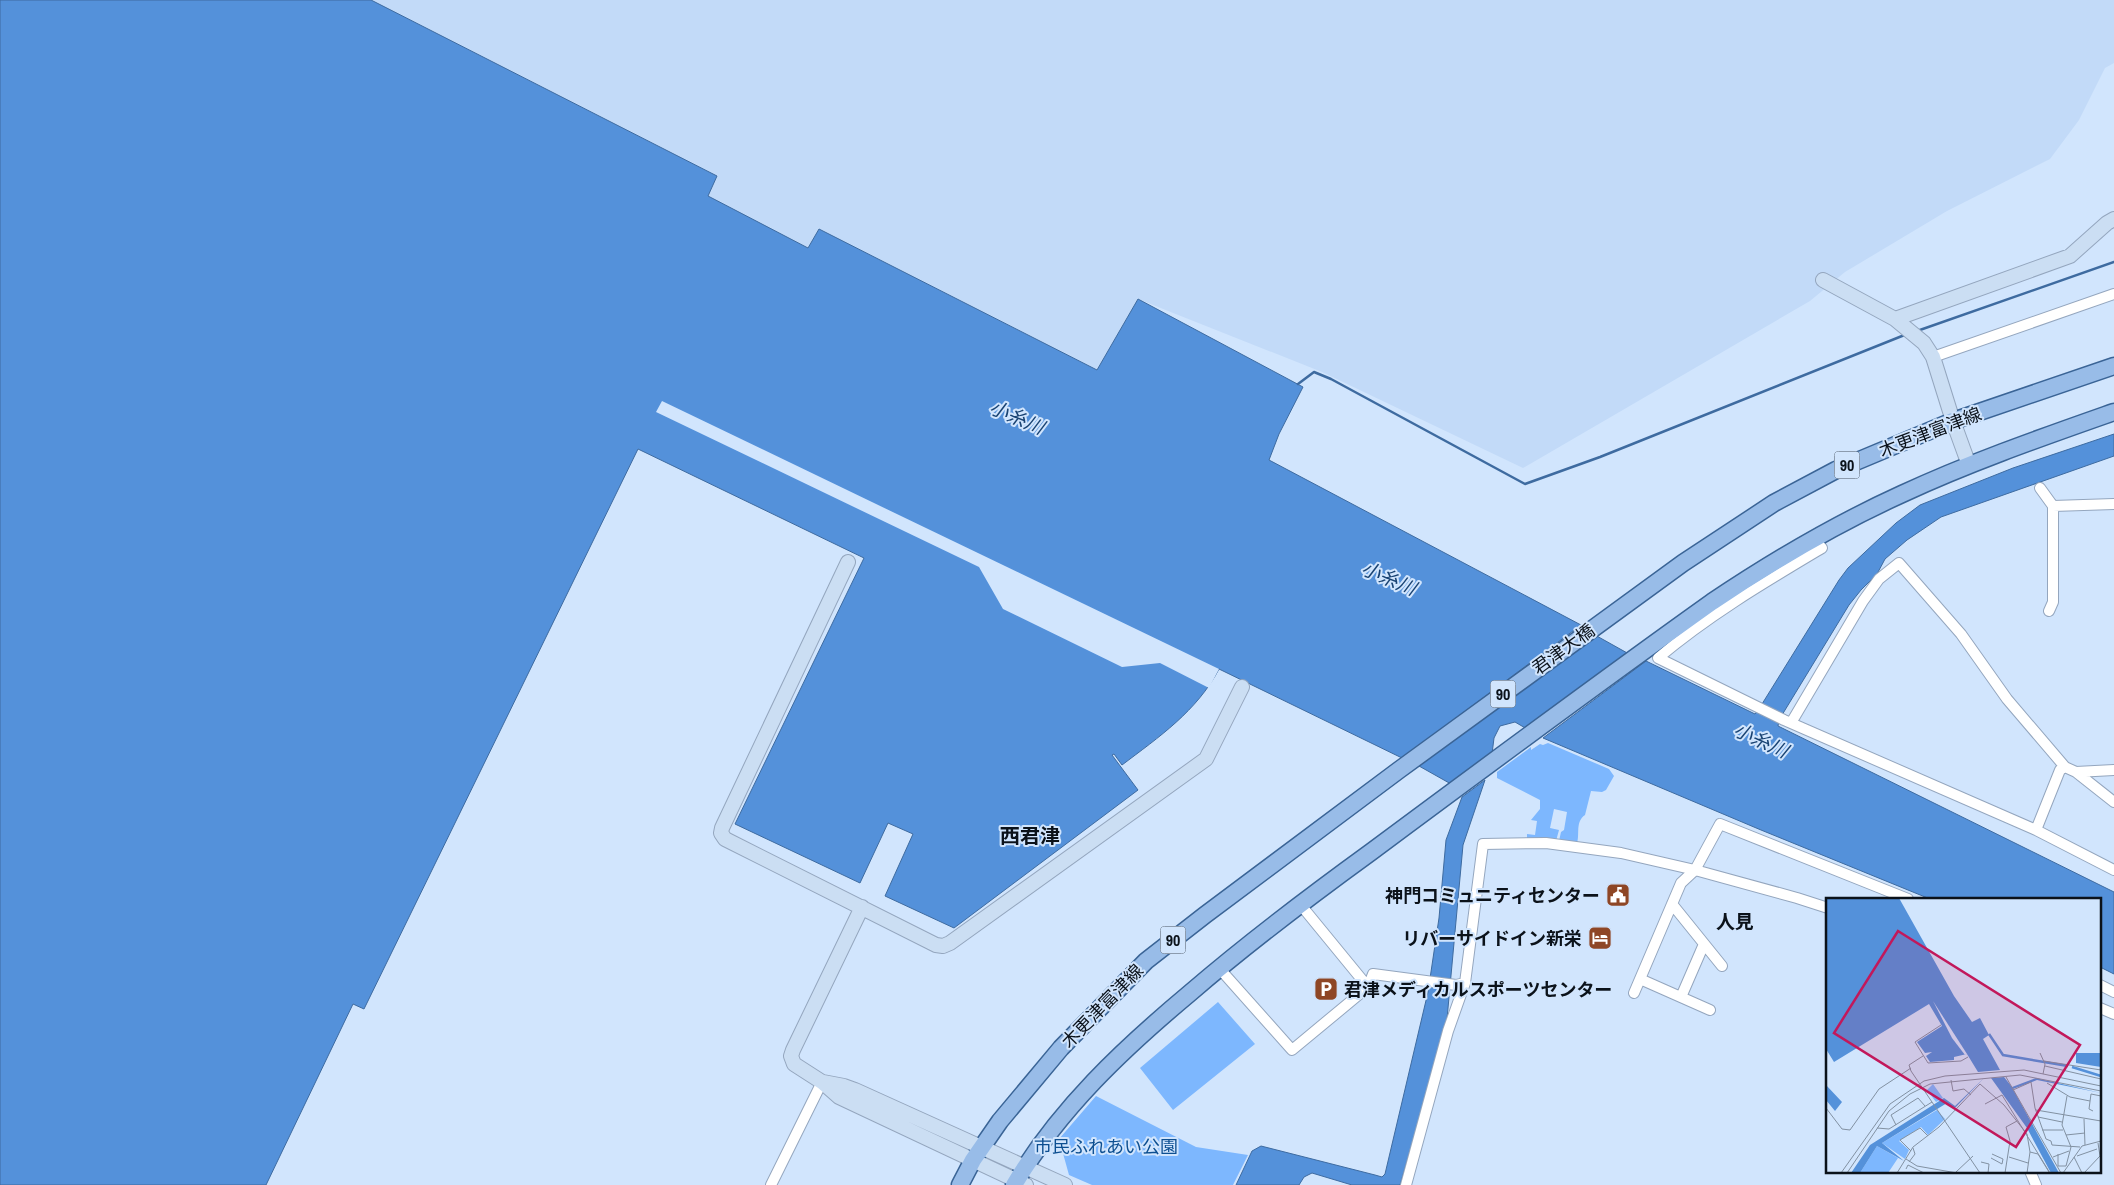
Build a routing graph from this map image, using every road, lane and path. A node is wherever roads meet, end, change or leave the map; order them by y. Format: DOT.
graph roads {
  1 [pos="2114,219"];
  2 [pos="1823,280"];
  3 [pos="2114,294"];
  4 [pos="1895,319"];
  5 [pos="1933,358"];
  6 [pos="2114,366"];
  7 [pos="2114,412"];
  8 [pos="1952,421"];
  9 [pos="1969,465"];
  10 [pos="2040,488"];
  11 [pos="2114,504"];
  12 [pos="2053,506"];
  13 [pos="1815,538"];
  14 [pos="848,562"];
  15 [pos="2049,611"];
  16 [pos="1606,618"];
  17 [pos="1242,686"];
  18 [pos="1788,721"];
  19 [pos="2065,767"];
  20 [pos="1399,770"];
  21 [pos="2114,770"];
  22 [pos="2076,772"];
  23 [pos="2114,802"];
  24 [pos="2036,830"];
  25 [pos="1695,870"];
  26 [pos="2114,870"];
  27 [pos="1905,898"];
  28 [pos="1300,904"];
  29 [pos="1672,904"];
  30 [pos="862,907"];
  31 [pos="1826,907"];
  32 [pos="1704,944"];
  33 [pos="1722,966"];
  34 [pos="1219,968"];
  35 [pos="1640,979"];
  36 [pos="1460,984"];
  37 [pos="2102,986"];
  38 [pos="1368,987"];
  39 [pos="2114,992"];
  40 [pos="1634,993"];
  41 [pos="1681,997"];
  42 [pos="2102,1009"];
  43 [pos="1710,1010"];
  44 [pos="2114,1014"];
  45 [pos="822,1082"];
  46 [pos="978,1154"];
  47 [pos="2030,1172"];
  48 [pos="1020,1179"];
  49 [pos="771,1185"];
  50 [pos="960,1185"];
  51 [pos="1065,1185"];
  52 [pos="1406,1185"];
  53 [pos="2036,1185"];
  1 -- 4 [label="street"];
  2 -- 4 [label="street"];
  3 -- 5 [label="street"];
  4 -- 5 [label="street"];
  5 -- 8 [label="street"];
  6 -- 8 [label="main road, 木更津富津線 / 90"];
  7 -- 9 [label="main road"];
  8 -- 9 [label="street"];
  8 -- 16 [label="main road, 木更津富津線 / 90"];
  9 -- 13 [label="main road"];
  10 -- 12 [label="street"];
  11 -- 12 [label="street"];
  12 -- 15 [label="street"];
  13 -- 18 [label="street"];
  13 -- 28 [label="main road"];
  14 -- 30 [label="street"];
  16 -- 20 [label="main road, 君津大橋 / 90"];
  17 -- 30 [label="street"];
  18 -- 19 [label="street"];
  18 -- 24 [label="street"];
  19 -- 22 [label="street"];
  19 -- 24 [label="street"];
  20 -- 46 [label="main road, 木更津富津線 / 90"];
  21 -- 22 [label="street"];
  22 -- 23 [label="street"];
  24 -- 26 [label="street"];
  25 -- 27 [label="street"];
  25 -- 29 [label="street"];
  25 -- 31 [label="street"];
  25 -- 36 [label="street"];
  28 -- 34 [label="main road"];
  28 -- 38 [label="street"];
  29 -- 32 [label="street"];
  29 -- 35 [label="street"];
  30 -- 45 [label="street"];
  32 -- 33 [label="street"];
  32 -- 41 [label="street"];
  34 -- 38 [label="street"];
  34 -- 48 [label="main road"];
  35 -- 40 [label="street"];
  35 -- 41 [label="street"];
  36 -- 38 [label="street"];
  36 -- 52 [label="street"];
  37 -- 39 [label="street"];
  41 -- 43 [label="street"];
  42 -- 44 [label="street"];
  45 -- 46 [label="street"];
  45 -- 49 [label="street"];
  46 -- 48 [label="street"];
  46 -- 50 [label="main road, 木更津富津線 / 90"];
  47 -- 53 [label="street"];
  48 -- 51 [label="street"];
}
